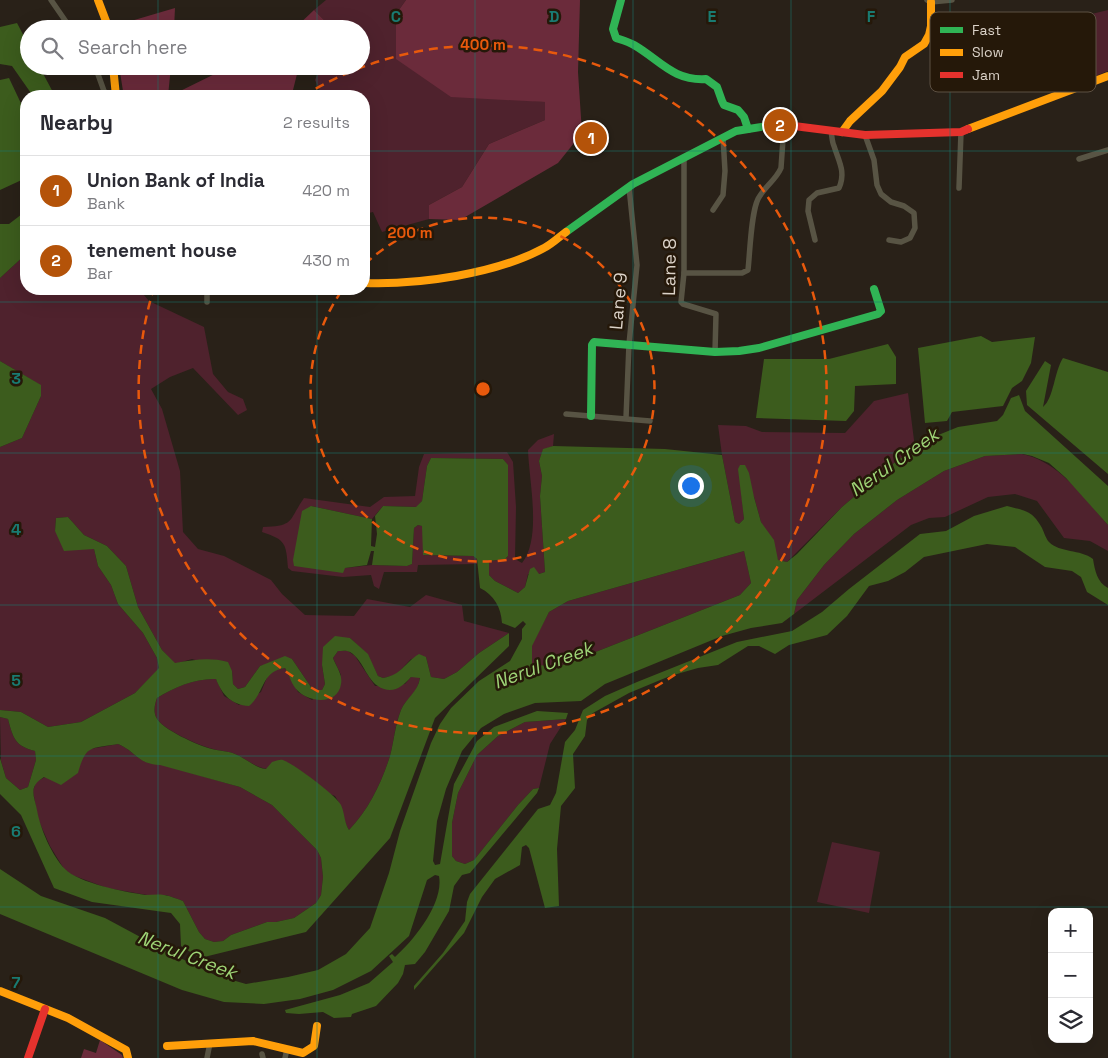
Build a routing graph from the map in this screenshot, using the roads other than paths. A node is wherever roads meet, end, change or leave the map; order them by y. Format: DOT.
graph roads {
  1 [pos="51,0"];
  2 [pos="98,0"];
  3 [pos="620,0"];
  4 [pos="952,0"];
  5 [pos="929,1"];
  6 [pos="930,14"];
  7 [pos="65,20"];
  8 [pos="104,20"];
  9 [pos="930,30"];
  10 [pos="98,75"];
  11 [pos="114,75"];
  12 [pos="1108,76"];
  13 [pos="1096,81"];
  14 [pos="104,90"];
  15 [pos="115,90"];
  16 [pos="1066,92"];
  17 [pos="784,125"];
  18 [pos="748,129"];
  19 [pos="831,131"];
  20 [pos="842,132"];
  21 [pos="961,132"];
  22 [pos="865,135"];
  23 [pos="723,137"];
  24 [pos="1108,150"];
  25 [pos="684,158"];
  26 [pos="1079,159"];
  27 [pos="629,187"];
  28 [pos="958,188"];
  29 [pos="713,210"];
  30 [pos="816,240"];
  31 [pos="889,240"];
  32 [pos="684,273"];
  33 [pos="370,283"];
  34 [pos="874,289"];
  35 [pos="207,295"];
  36 [pos="207,302"];
  37 [pos="629,344"];
  38 [pos="715,352"];
  39 [pos="566,414"];
  40 [pos="591,416"];
  41 [pos="626,418"];
  42 [pos="650,421"];
  43 [pos="0,991"];
  44 [pos="44,1009"];
  45 [pos="318,1026"];
  46 [pos="210,1043"];
  47 [pos="168,1046"];
  48 [pos="287,1049"];
  49 [pos="28,1058"];
  50 [pos="128,1058"];
  51 [pos="207,1058"];
  52 [pos="285,1058"];
  1 -- 7 [label="street"];
  2 -- 8 [label="main road"];
  3 -- 18 [label="main road"];
  4 -- 5 [label="street"];
  5 -- 6 [label="main road"];
  9 -- 20 [label="main road"];
  10 -- 14 [label="street"];
  11 -- 15 [label="main road"];
  12 -- 13 [label="main road"];
  16 -- 21 [label="main road"];
  17 -- 18 [label="main road"];
  17 -- 19 [label="main road"];
  17 -- 32 [label="street"];
  18 -- 23 [label="main road"];
  19 -- 20 [label="main road"];
  19 -- 30 [label="street"];
  20 -- 22 [label="main road"];
  21 -- 22 [label="main road"];
  21 -- 28 [label="street"];
  22 -- 31 [label="street"];
  23 -- 25 [label="main road"];
  23 -- 29 [label="street"];
  24 -- 26 [label="street"];
  25 -- 27 [label="main road"];
  25 -- 32 [label="street, Lane 8"];
  27 -- 33 [label="main road"];
  27 -- 37 [label="street, Lane 9"];
  32 -- 38 [label="street, Lane 8"];
  34 -- 38 [label="main road"];
  35 -- 36 [label="street"];
  37 -- 38 [label="main road"];
  37 -- 40 [label="main road"];
  37 -- 41 [label="street, Lane 9"];
  39 -- 40 [label="street"];
  40 -- 41 [label="street"];
  41 -- 42 [label="street"];
  43 -- 44 [label="main road"];
  44 -- 49 [label="main road"];
  44 -- 50 [label="main road"];
  45 -- 48 [label="main road"];
  46 -- 47 [label="main road"];
  46 -- 48 [label="main road"];
  46 -- 51 [label="street"];
  48 -- 52 [label="street"];
}
